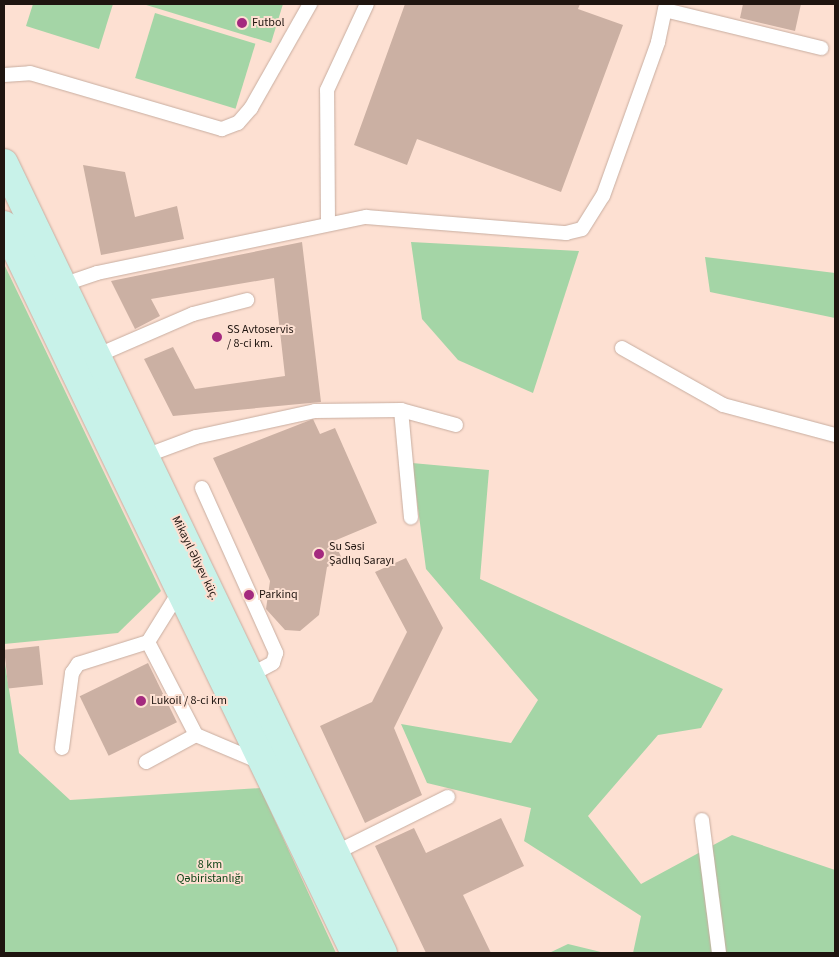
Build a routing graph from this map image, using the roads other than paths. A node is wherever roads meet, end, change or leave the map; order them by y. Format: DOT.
graph roads {
  1 [pos="310,4"];
  2 [pos="367,4"];
  3 [pos="665,7"];
  4 [pos="822,48"];
  5 [pos="4,75"];
  6 [pos="4,163"];
  7 [pos="328,223"];
  8 [pos="4,225"];
  9 [pos="62,284"];
  10 [pos="37,295"];
  11 [pos="247,300"];
  12 [pos="622,348"];
  13 [pos="96,356"];
  14 [pos="401,410"];
  15 [pos="456,424"];
  16 [pos="835,435"];
  17 [pos="145,456"];
  18 [pos="202,488"];
  19 [pos="411,518"];
  20 [pos="181,588"];
  21 [pos="148,642"];
  22 [pos="252,674"];
  23 [pos="196,735"];
  24 [pos="62,748"];
  25 [pos="146,762"];
  26 [pos="267,765"];
  27 [pos="448,797"];
  28 [pos="702,820"];
  29 [pos="335,853"];
  30 [pos="355,953"];
  31 [pos="383,953"];
  32 [pos="719,953"];
  1 -- 5 [label="lane"];
  2 -- 7 [label="lane"];
  3 -- 4 [label="lane"];
  3 -- 7 [label="lane"];
  6 -- 9 [label="main road, Mikayıl Əliyev küç."];
  7 -- 9 [label="lane"];
  8 -- 10 [label="main road"];
  9 -- 10 [label="lane"];
  9 -- 13 [label="main road, Mikayıl Əliyev küç."];
  10 -- 20 [label="main road"];
  11 -- 13 [label="lane"];
  12 -- 16 [label="lane"];
  13 -- 17 [label="main road, Mikayıl Əliyev küç."];
  14 -- 15 [label="lane"];
  14 -- 17 [label="lane"];
  14 -- 19 [label="lane"];
  17 -- 22 [label="main road, Mikayıl Əliyev küç."];
  18 -- 22 [label="lane"];
  20 -- 21 [label="lane"];
  20 -- 26 [label="main road"];
  21 -- 23 [label="lane"];
  21 -- 24 [label="lane"];
  22 -- 29 [label="main road, Mikayıl Əliyev küç."];
  23 -- 25 [label="lane"];
  23 -- 26 [label="lane"];
  26 -- 30 [label="main road"];
  27 -- 29 [label="lane"];
  28 -- 32 [label="lane"];
  29 -- 31 [label="main road, Mikayıl Əliyev küç."];
}
